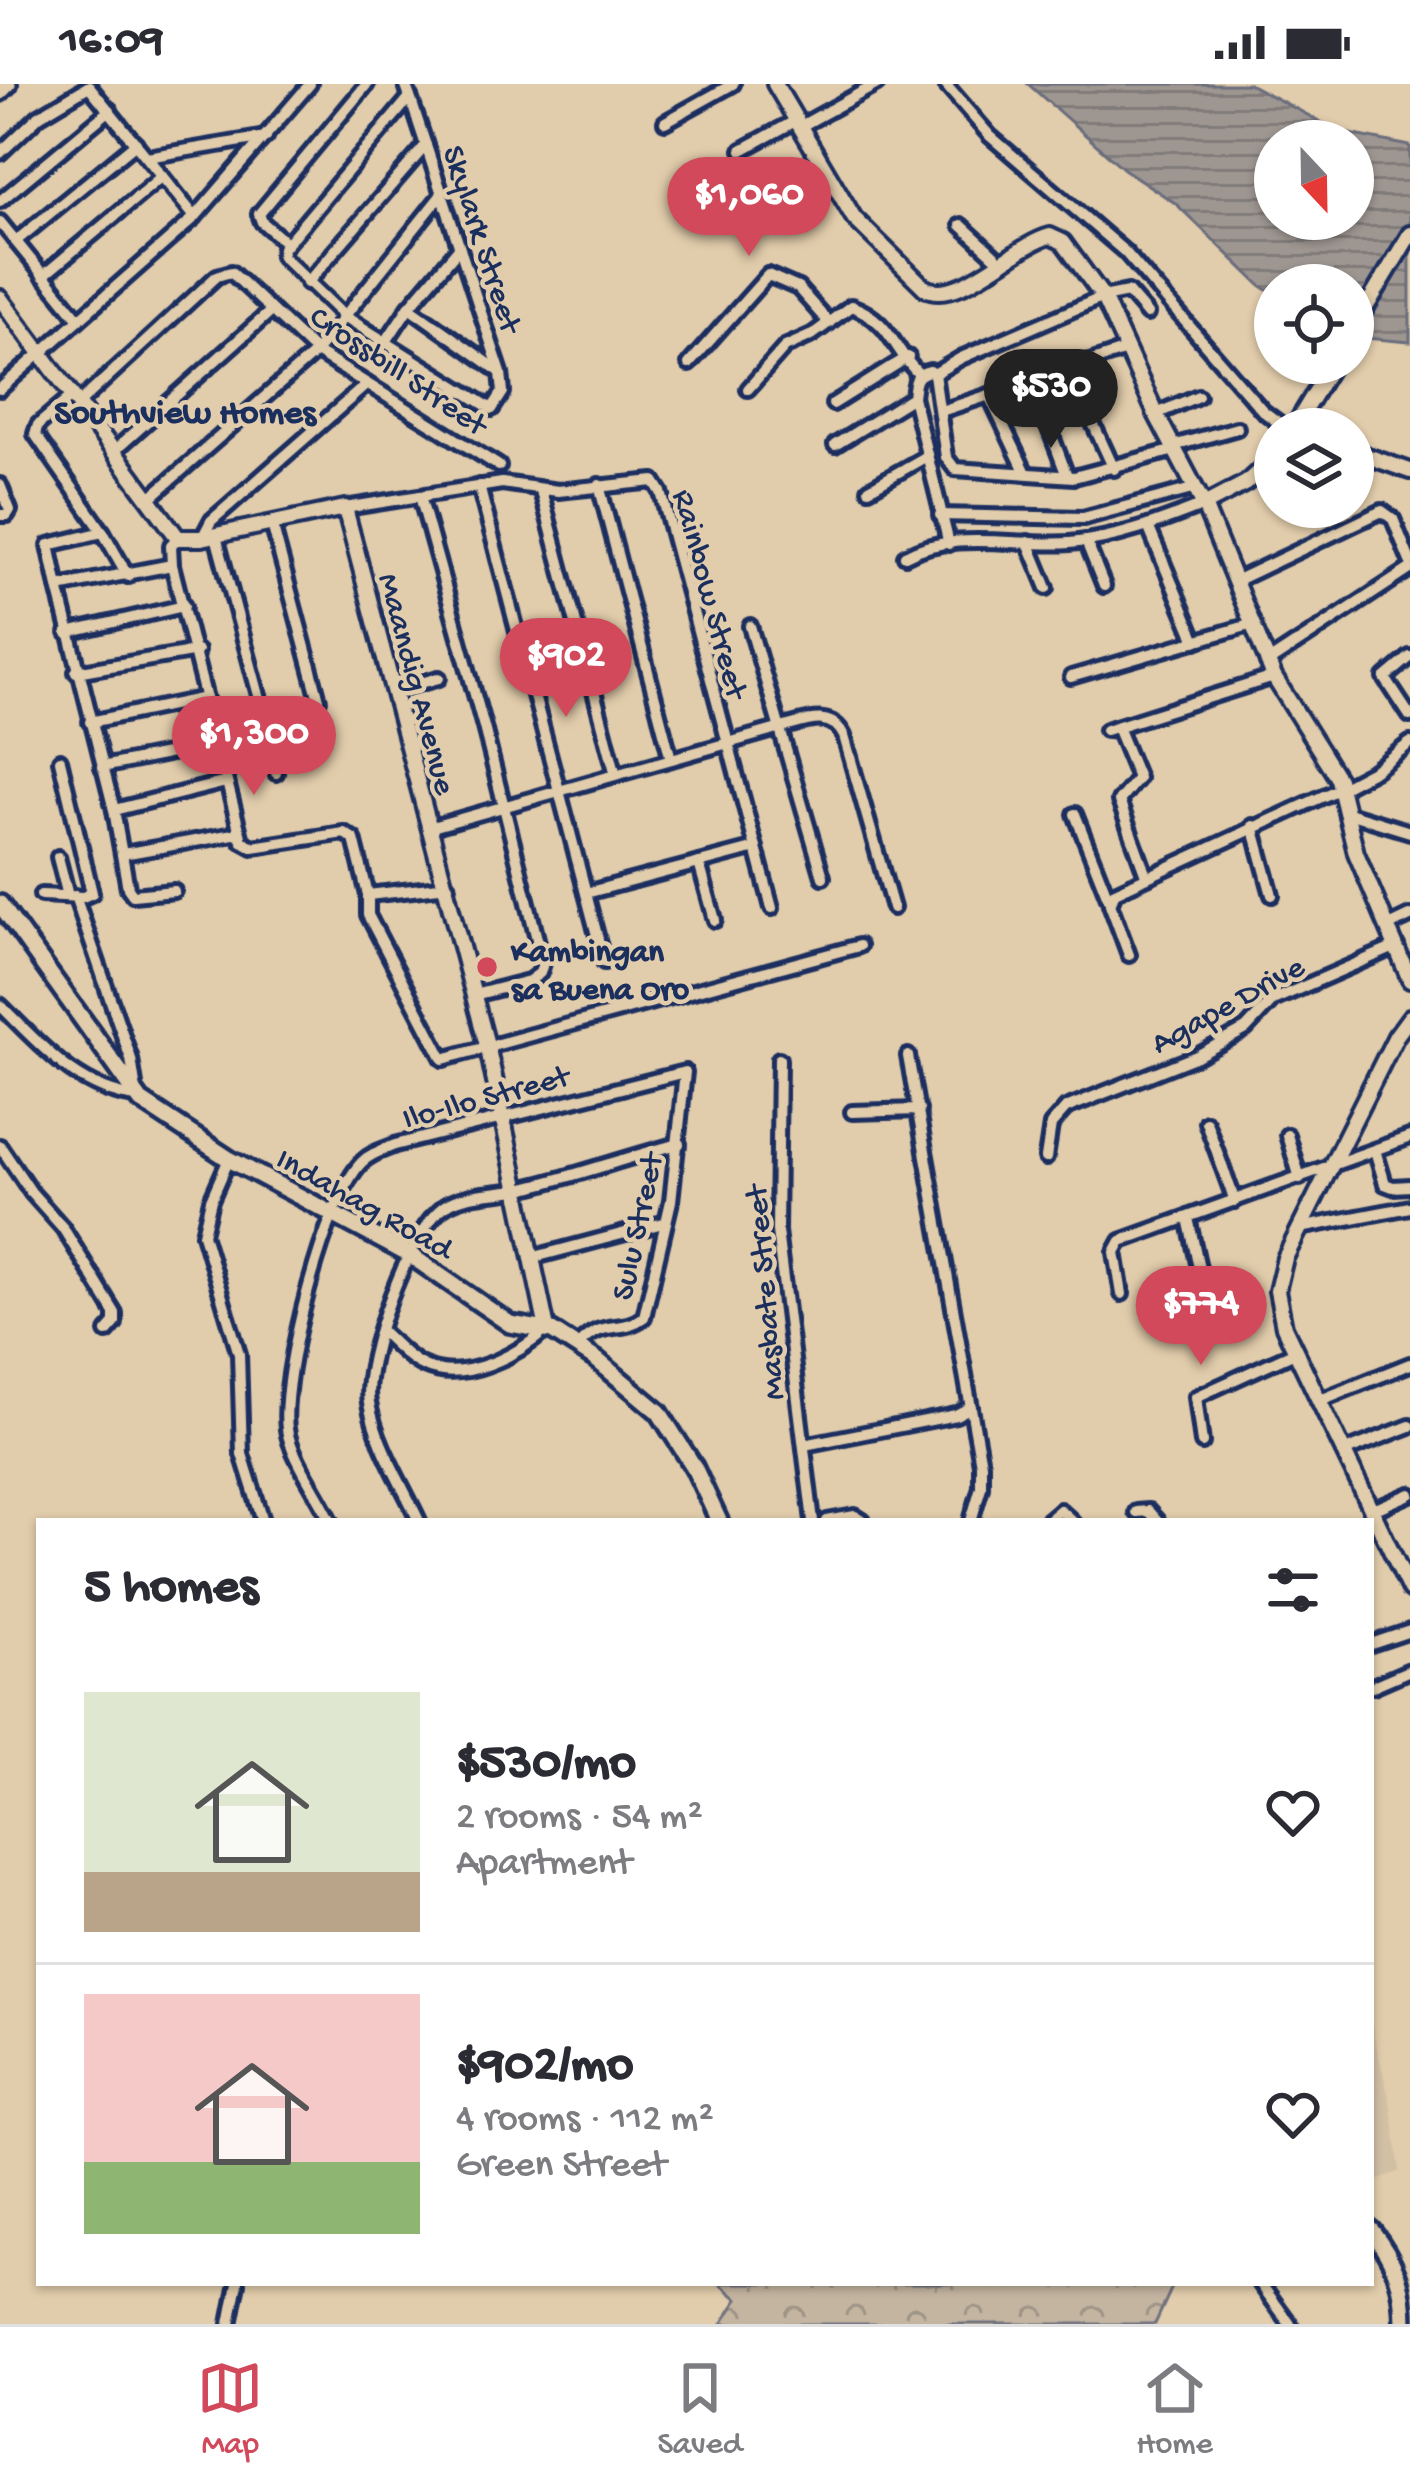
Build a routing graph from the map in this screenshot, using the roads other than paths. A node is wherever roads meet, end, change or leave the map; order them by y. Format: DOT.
graph roads {
  1 [pos="8,84"];
  2 [pos="310,84"];
  3 [pos="367,84"];
  4 [pos="405,84"];
  5 [pos="733,84"];
  6 [pos="775,84"];
  7 [pos="945,84"];
  8 [pos="873,85"];
  9 [pos="89,86"];
  10 [pos="0,92"];
  11 [pos="410,97"];
  12 [pos="110,110"];
  13 [pos="664,122"];
  14 [pos="799,123"];
  15 [pos="266,137"];
  16 [pos="136,143"];
  17 [pos="426,146"];
  18 [pos="742,150"];
  19 [pos="0,152"];
  20 [pos="147,157"];
  21 [pos="162,176"];
  22 [pos="442,194"];
  23 [pos="0,201"];
  24 [pos="194,217"];
  25 [pos="0,222"];
  26 [pos="961,225"];
  27 [pos="1410,234"];
  28 [pos="16,242"];
  29 [pos="286,243"];
  30 [pos="459,248"];
  31 [pos="1000,261"];
  32 [pos="43,276"];
  33 [pos="307,283"];
  34 [pos="1374,294"];
  35 [pos="1103,296"];
  36 [pos="0,298"];
  37 [pos="409,307"];
  38 [pos="271,311"];
  39 [pos="1147,314"];
  40 [pos="344,316"];
  41 [pos="79,319"];
  42 [pos="829,323"];
  43 [pos="385,344"];
  44 [pos="1126,350"];
  45 [pos="316,352"];
  46 [pos="39,354"];
  47 [pos="908,357"];
  48 [pos="689,364"];
  49 [pos="1068,368"];
  50 [pos="501,373"];
  51 [pos="919,374"];
  52 [pos="934,374"];
  53 [pos="3,380"];
  54 [pos="1030,380"];
  55 [pos="367,384"];
  56 [pos="748,388"];
  57 [pos="989,394"];
  58 [pos="1198,396"];
  59 [pos="913,397"];
  60 [pos="74,401"];
  61 [pos="833,404"];
  62 [pos="1260,408"];
  63 [pos="941,410"];
  64 [pos="1156,414"];
  65 [pos="1237,428"];
  66 [pos="835,445"];
  67 [pos="1174,448"];
  68 [pos="113,452"];
  69 [pos="927,456"];
  70 [pos="1374,458"];
  71 [pos="499,466"];
  72 [pos="1114,469"];
  73 [pos="1024,471"];
  74 [pos="1410,471"];
  75 [pos="1254,475"];
  76 [pos="1067,476"];
  77 [pos="0,485"];
  78 [pos="599,485"];
  79 [pos="479,486"];
  80 [pos="1196,488"];
  81 [pos="869,489"];
  82 [pos="541,491"];
  83 [pos="420,496"];
  84 [pos="149,498"];
  85 [pos="1204,505"];
  86 [pos="344,508"];
  87 [pos="0,514"];
  88 [pos="940,515"];
  89 [pos="272,524"];
  90 [pos="1148,526"];
  91 [pos="103,532"];
  92 [pos="209,537"];
  93 [pos="178,538"];
  94 [pos="1086,541"];
  95 [pos="1028,542"];
  96 [pos="949,544"];
  97 [pos="905,556"];
  98 [pos="172,565"];
  99 [pos="1410,565"];
  100 [pos="128,576"];
  101 [pos="1235,581"];
  102 [pos="1104,586"];
  103 [pos="58,587"];
  104 [pos="1047,588"];
  105 [pos="184,606"];
  106 [pos="1253,624"];
  107 [pos="750,626"];
  108 [pos="67,632"];
  109 [pos="1196,641"];
  110 [pos="196,651"];
  111 [pos="1410,657"];
  112 [pos="1270,670"];
  113 [pos="76,672"];
  114 [pos="1071,677"];
  115 [pos="440,678"];
  116 [pos="395,691"];
  117 [pos="206,698"];
  118 [pos="319,700"];
  119 [pos="1410,716"];
  120 [pos="90,722"];
  121 [pos="781,728"];
  122 [pos="1410,743"];
  123 [pos="217,744"];
  124 [pos="726,744"];
  125 [pos="671,759"];
  126 [pos="60,760"];
  127 [pos="102,767"];
  128 [pos="275,773"];
  129 [pos="616,775"];
  130 [pos="226,782"];
  131 [pos="1342,788"];
  132 [pos="561,791"];
  133 [pos="504,806"];
  134 [pos="114,810"];
  135 [pos="1348,812"];
  136 [pos="1075,814"];
  137 [pos="1253,826"];
  138 [pos="432,827"];
  139 [pos="1410,832"];
  140 [pos="239,833"];
  141 [pos="755,848"];
  142 [pos="123,854"];
  143 [pos="58,857"];
  144 [pos="699,863"];
  145 [pos="1146,874"];
  146 [pos="824,877"];
  147 [pos="448,886"];
  148 [pos="174,891"];
  149 [pos="586,893"];
  150 [pos="368,895"];
  151 [pos="1272,895"];
  152 [pos="41,896"];
  153 [pos="72,896"];
  154 [pos="1109,900"];
  155 [pos="0,904"];
  156 [pos="772,908"];
  157 [pos="893,908"];
  158 [pos="1410,916"];
  159 [pos="715,920"];
  160 [pos="1388,927"];
  161 [pos="859,946"];
  162 [pos="1396,946"];
  163 [pos="1129,956"];
  164 [pos="604,962"];
  165 [pos="1410,980"];
  166 [pos="473,995"];
  167 [pos="0,1005"];
  168 [pos="1410,1017"];
  169 [pos="1403,1033"];
  170 [pos="488,1048"];
  171 [pos="908,1056"];
  172 [pos="779,1059"];
  173 [pos="685,1072"];
  174 [pos="137,1097"];
  175 [pos="919,1110"];
  176 [pos="852,1112"];
  177 [pos="505,1118"];
  178 [pos="1206,1122"];
  179 [pos="1287,1135"];
  180 [pos="1410,1137"];
  181 [pos="679,1144"];
  182 [pos="0,1146"];
  183 [pos="1375,1150"];
  184 [pos="1046,1158"];
  185 [pos="229,1159"];
  186 [pos="1332,1167"];
  187 [pos="1300,1178"];
  188 [pos="1410,1186"];
  189 [pos="520,1189"];
  190 [pos="1235,1201"];
  191 [pos="1410,1207"];
  192 [pos="332,1216"];
  193 [pos="1188,1218"];
  194 [pos="663,1223"];
  195 [pos="1300,1228"];
  196 [pos="410,1256"];
  197 [pos="531,1258"];
  198 [pos="1122,1294"];
  199 [pos="1207,1304"];
  200 [pos="547,1329"];
  201 [pos="380,1330"];
  202 [pos="107,1332"];
  203 [pos="577,1346"];
  204 [pos="1295,1352"];
  205 [pos="1410,1364"];
  206 [pos="1318,1400"];
  207 [pos="971,1407"];
  208 [pos="1410,1426"];
  209 [pos="1202,1443"];
  210 [pos="804,1444"];
  211 [pos="1343,1452"];
  212 [pos="1410,1493"];
  213 [pos="1371,1511"];
  214 [pos="1136,1512"];
  215 [pos="262,1518"];
  216 [pos="330,1518"];
  217 [pos="418,1518"];
  218 [pos="717,1518"];
  219 [pos="812,1518"];
  220 [pos="972,1518"];
  221 [pos="1154,1518"];
  222 [pos="1405,1568"];
  223 [pos="1410,1590"];
  224 [pos="1410,1630"];
  225 [pos="1374,1643"];
  226 [pos="1410,1670"];
  227 [pos="1374,1686"];
  228 [pos="1374,2234"];
  229 [pos="237,2286"];
  230 [pos="1261,2286"];
  231 [pos="230,2324"];
  232 [pos="1290,2324"];
  233 [pos="1405,2324"];
  1 -- 10 [label="main road"];
  2 -- 15 [label="street"];
  3 -- 29 [label="street"];
  4 -- 11 [label="street, Skylark Street"];
  5 -- 13 [label="street"];
  6 -- 14 [label="street"];
  7 -- 62 [label="street"];
  8 -- 14 [label="street"];
  9 -- 12 [label="street"];
  9 -- 19 [label="street"];
  11 -- 17 [label="street, Skylark Street"];
  11 -- 29 [label="street"];
  12 -- 16 [label="street"];
  12 -- 23 [label="street"];
  14 -- 18 [label="street"];
  14 -- 31 [label="street"];
  15 -- 20 [label="street"];
  15 -- 24 [label="street"];
  16 -- 20 [label="street"];
  16 -- 28 [label="street"];
  17 -- 22 [label="street, Skylark Street"];
  17 -- 33 [label="street"];
  20 -- 21 [label="street"];
  21 -- 24 [label="street"];
  21 -- 32 [label="street"];
  22 -- 30 [label="street, Skylark Street"];
  22 -- 40 [label="street"];
  24 -- 41 [label="street"];
  25 -- 28 [label="street"];
  26 -- 31 [label="street"];
  27 -- 34 [label="street"];
  28 -- 32 [label="street"];
  29 -- 33 [label="street"];
  30 -- 37 [label="street"];
  30 -- 50 [label="street, Skylark Street"];
  31 -- 35 [label="street"];
  32 -- 41 [label="street"];
  33 -- 40 [label="street"];
  35 -- 39 [label="street"];
  35 -- 44 [label="street"];
  35 -- 52 [label="street"];
  36 -- 46 [label="street"];
  37 -- 43 [label="street"];
  37 -- 50 [label="street"];
  38 -- 45 [label="street, Crossbill Street"];
  38 -- 60 [label="street, Crossbill Street"];
  38 -- 68 [label="street"];
  40 -- 43 [label="street"];
  40 -- 45 [label="street"];
  41 -- 46 [label="street"];
  42 -- 47 [label="street"];
  42 -- 48 [label="street"];
  42 -- 56 [label="street"];
  43 -- 50 [label="street, Skylark Street"];
  44 -- 49 [label="street"];
  44 -- 64 [label="street"];
  45 -- 55 [label="street, Crossbill Street"];
  45 -- 84 [label="street"];
  46 -- 53 [label="street"];
  46 -- 60 [label="street"];
  47 -- 51 [label="street"];
  47 -- 61 [label="street"];
  49 -- 54 [label="street"];
  49 -- 72 [label="street"];
  51 -- 52 [label="street"];
  51 -- 59 [label="street"];
  52 -- 63 [label="street"];
  54 -- 57 [label="street"];
  54 -- 76 [label="street"];
  55 -- 71 [label="street, Crossbill Street"];
  55 -- 92 [label="street"];
  57 -- 63 [label="street"];
  57 -- 73 [label="street"];
  58 -- 64 [label="street"];
  59 -- 66 [label="street"];
  59 -- 69 [label="street"];
  60 -- 68 [label="street"];
  60 -- 91 [label="street"];
  63 -- 73 [label="street"];
  64 -- 67 [label="street"];
  65 -- 67 [label="street"];
  67 -- 72 [label="street"];
  67 -- 80 [label="street"];
  68 -- 84 [label="street"];
  69 -- 81 [label="street"];
  69 -- 88 [label="street"];
  70 -- 74 [label="street"];
  72 -- 76 [label="street"];
  73 -- 76 [label="street"];
  75 -- 85 [label="street"];
  77 -- 87 [label="street"];
  78 -- 82 [label="street, Rainbow Street"];
  78 -- 124 [label="street, Rainbow Street"];
  78 -- 125 [label="street"];
  79 -- 82 [label="street, Rainbow Street"];
  79 -- 83 [label="street, Rainbow Street"];
  79 -- 132 [label="street"];
  80 -- 85 [label="street"];
  80 -- 88 [label="street"];
  82 -- 129 [label="street"];
  83 -- 86 [label="street, Rainbow Street"];
  83 -- 133 [label="street"];
  84 -- 93 [label="street"];
  85 -- 90 [label="street"];
  85 -- 101 [label="street"];
  86 -- 89 [label="street"];
  86 -- 116 [label="street, Maandig Avenue"];
  88 -- 96 [label="street"];
  89 -- 92 [label="street"];
  89 -- 118 [label="street"];
  90 -- 94 [label="street"];
  90 -- 109 [label="street"];
  91 -- 100 [label="street"];
  91 -- 103 [label="street"];
  92 -- 93 [label="street"];
  92 -- 128 [label="street"];
  93 -- 98 [label="street"];
  94 -- 95 [label="street"];
  94 -- 102 [label="street"];
  95 -- 96 [label="street"];
  95 -- 104 [label="street"];
  96 -- 97 [label="street"];
  98 -- 100 [label="street"];
  98 -- 105 [label="street"];
  99 -- 101 [label="street"];
  99 -- 112 [label="street"];
  100 -- 103 [label="street"];
  101 -- 106 [label="street"];
  103 -- 108 [label="street"];
  105 -- 108 [label="street"];
  105 -- 110 [label="street"];
  106 -- 109 [label="street"];
  106 -- 112 [label="street"];
  107 -- 121 [label="street"];
  108 -- 113 [label="street"];
  109 -- 114 [label="street"];
  110 -- 113 [label="street"];
  110 -- 117 [label="street"];
  111 -- 119 [label="street"];
  112 -- 131 [label="street"];
  112 -- 145 [label="street"];
  113 -- 120 [label="street"];
  115 -- 116 [label="street"];
  116 -- 138 [label="street, Maandig Avenue"];
  117 -- 120 [label="street"];
  117 -- 123 [label="street"];
  120 -- 127 [label="street"];
  121 -- 124 [label="street"];
  121 -- 146 [label="street"];
  121 -- 157 [label="street"];
  122 -- 131 [label="street"];
  123 -- 127 [label="street"];
  123 -- 130 [label="street"];
  124 -- 125 [label="street"];
  124 -- 141 [label="street"];
  125 -- 129 [label="street"];
  126 -- 153 [label="street"];
  127 -- 134 [label="street"];
  129 -- 132 [label="street"];
  130 -- 134 [label="street"];
  130 -- 140 [label="street"];
  131 -- 135 [label="street"];
  131 -- 137 [label="street"];
  132 -- 133 [label="street"];
  132 -- 149 [label="street"];
  133 -- 138 [label="street"];
  133 -- 166 [label="street"];
  134 -- 142 [label="street"];
  135 -- 139 [label="street"];
  135 -- 160 [label="street"];
  136 -- 154 [label="street"];
  137 -- 145 [label="street"];
  137 -- 151 [label="street"];
  138 -- 147 [label="street, Maandig Avenue"];
  140 -- 142 [label="street"];
  140 -- 150 [label="street"];
  141 -- 144 [label="street"];
  141 -- 156 [label="street"];
  142 -- 148 [label="street"];
  143 -- 153 [label="street"];
  144 -- 149 [label="street"];
  144 -- 159 [label="street"];
  145 -- 154 [label="street"];
  147 -- 150 [label="street"];
  147 -- 166 [label="street, Maandig Avenue"];
  149 -- 164 [label="street"];
  150 -- 170 [label="street"];
  152 -- 153 [label="street"];
  153 -- 174 [label="street"];
  154 -- 163 [label="street"];
  155 -- 174 [label="main road, Indahag Road"];
  158 -- 160 [label="street"];
  160 -- 162 [label="street"];
  161 -- 170 [label="street"];
  162 -- 165 [label="street"];
  162 -- 184 [label="street, Agape Drive"];
  166 -- 170 [label="street, Maandig Avenue"];
  167 -- 174 [label="street"];
  168 -- 169 [label="street"];
  169 -- 186 [label="street"];
  170 -- 177 [label="street, Maandig Avenue"];
  171 -- 175 [label="street"];
  172 -- 210 [label="street, Masbate Street"];
  173 -- 177 [label="street, Ilo-Ilo Street"];
  173 -- 181 [label="street, Sulu Street"];
  174 -- 185 [label="main road, Indahag Road"];
  175 -- 176 [label="street"];
  175 -- 207 [label="street"];
  177 -- 189 [label="street, Maandig Avenue"];
  177 -- 192 [label="street, Ilo-Ilo Street"];
  178 -- 190 [label="street"];
  179 -- 187 [label="street"];
  180 -- 183 [label="street"];
  181 -- 189 [label="street"];
  181 -- 194 [label="street, Sulu Street"];
  182 -- 202 [label="street"];
  183 -- 186 [label="street"];
  183 -- 188 [label="street"];
  185 -- 192 [label="main road, Indahag Road"];
  185 -- 215 [label="street"];
  186 -- 187 [label="street"];
  186 -- 195 [label="street"];
  187 -- 190 [label="street"];
  189 -- 196 [label="street"];
  189 -- 197 [label="street, Maandig Avenue"];
  190 -- 193 [label="street"];
  191 -- 195 [label="street"];
  192 -- 196 [label="main road, Indahag Road"];
  192 -- 216 [label="street, Ilo-Ilo Street"];
  193 -- 198 [label="street"];
  193 -- 199 [label="street"];
  194 -- 197 [label="street"];
  194 -- 203 [label="street, Sulu Street"];
  195 -- 204 [label="street"];
  196 -- 200 [label="main road, Indahag Road"];
  196 -- 201 [label="street"];
  197 -- 200 [label="street, Maandig Avenue"];
  200 -- 201 [label="street"];
  200 -- 203 [label="main road, Indahag Road"];
  201 -- 217 [label="street"];
  203 -- 218 [label="main road, Indahag Road"];
  204 -- 206 [label="street"];
  204 -- 209 [label="street"];
  205 -- 206 [label="street"];
  206 -- 211 [label="street"];
  207 -- 210 [label="street"];
  207 -- 220 [label="street"];
  208 -- 211 [label="street"];
  210 -- 219 [label="street, Masbate Street"];
  211 -- 213 [label="street"];
  212 -- 213 [label="street"];
  213 -- 222 [label="street"];
  214 -- 221 [label="street"];
  222 -- 223 [label="street"];
  224 -- 225 [label="street"];
  226 -- 227 [label="street"];
  228 -- 233 [label="main road"];
  229 -- 231 [label="street"];
  230 -- 232 [label="street"];
}
